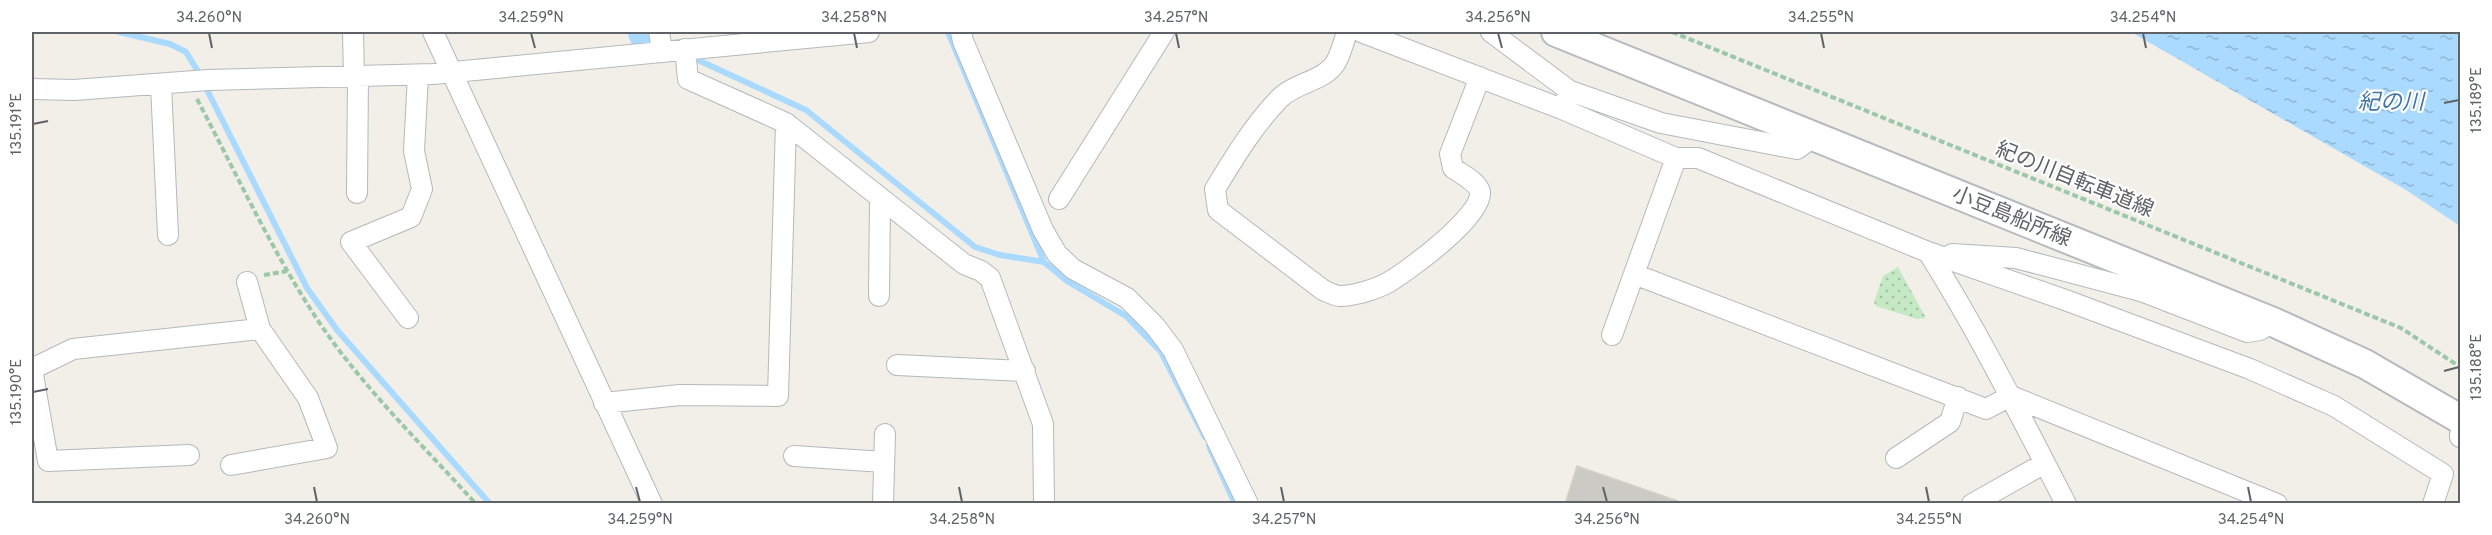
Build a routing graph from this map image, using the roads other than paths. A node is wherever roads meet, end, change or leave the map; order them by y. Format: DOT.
graph roads {
  1 [pos="353,32"];
  2 [pos="433,32"];
  3 [pos="868,32"];
  4 [pos="960,32"];
  5 [pos="1164,32"];
  6 [pos="1347,32"];
  7 [pos="1361,32"];
  8 [pos="1491,32"];
  9 [pos="1556,32"];
  10 [pos="661,41"];
  11 [pos="685,49"];
  12 [pos="453,73"];
  13 [pos="418,75"];
  14 [pos="356,77"];
  15 [pos="1480,77"];
  16 [pos="161,85"];
  17 [pos="32,89"];
  18 [pos="1570,91"];
  19 [pos="1562,109"];
  20 [pos="786,123"];
  21 [pos="1815,136"];
  22 [pos="1676,158"];
  23 [pos="357,193"];
  24 [pos="880,199"];
  25 [pos="1059,199"];
  26 [pos="168,235"];
  27 [pos="1928,252"];
  28 [pos="1634,274"];
  29 [pos="247,282"];
  30 [pos="879,296"];
  31 [pos="408,318"];
  32 [pos="2273,322"];
  33 [pos="260,329"];
  34 [pos="1612,335"];
  35 [pos="897,365"];
  36 [pos="32,369"];
  37 [pos="1025,372"];
  38 [pos="2010,396"];
  39 [pos="1958,398"];
  40 [pos="604,403"];
  41 [pos="2460,419"];
  42 [pos="885,434"];
  43 [pos="189,455"];
  44 [pos="794,456"];
  45 [pos="1896,458"];
  46 [pos="884,462"];
  47 [pos="2045,463"];
  48 [pos="231,465"];
  49 [pos="2256,499"];
  50 [pos="652,504"];
  51 [pos="883,504"];
  52 [pos="1044,504"];
  53 [pos="1248,504"];
  54 [pos="1972,504"];
  55 [pos="2066,504"];
  56 [pos="2277,504"];
  57 [pos="2433,504"];
  1 -- 14 [label="street"];
  2 -- 12 [label="street"];
  3 -- 11 [label="street"];
  4 -- 53 [label="street"];
  5 -- 25 [label="street"];
  6 -- 15 [label="street"];
  7 -- 15 [label="street"];
  8 -- 18 [label="street"];
  9 -- 21 [label="main road, 小豆島船所線"];
  10 -- 11 [label="street"];
  10 -- 12 [label="street"];
  11 -- 20 [label="street"];
  12 -- 13 [label="street"];
  12 -- 40 [label="street"];
  13 -- 14 [label="street"];
  13 -- 31 [label="street"];
  14 -- 16 [label="street"];
  14 -- 23 [label="street"];
  15 -- 19 [label="street"];
  16 -- 17 [label="street"];
  16 -- 26 [label="street"];
  18 -- 19 [label="street"];
  18 -- 21 [label="street"];
  19 -- 22 [label="street"];
  20 -- 24 [label="street"];
  20 -- 40 [label="street"];
  21 -- 32 [label="main road, 小豆島船所線"];
  22 -- 27 [label="street"];
  22 -- 28 [label="street"];
  24 -- 30 [label="street"];
  24 -- 37 [label="street"];
  27 -- 32 [label="street"];
  27 -- 38 [label="street"];
  27 -- 57 [label="street"];
  28 -- 34 [label="street"];
  28 -- 39 [label="street"];
  29 -- 33 [label="street"];
  32 -- 41 [label="main road, 小豆島船所線"];
  33 -- 36 [label="street"];
  33 -- 48 [label="street"];
  35 -- 37 [label="street"];
  36 -- 43 [label="street"];
  37 -- 52 [label="street"];
  38 -- 39 [label="street"];
  38 -- 47 [label="street"];
  38 -- 49 [label="street"];
  39 -- 45 [label="street"];
  40 -- 50 [label="street"];
  42 -- 46 [label="street"];
  44 -- 46 [label="street"];
  46 -- 51 [label="street"];
  47 -- 54 [label="street"];
  47 -- 55 [label="street"];
  49 -- 56 [label="street"];
}
